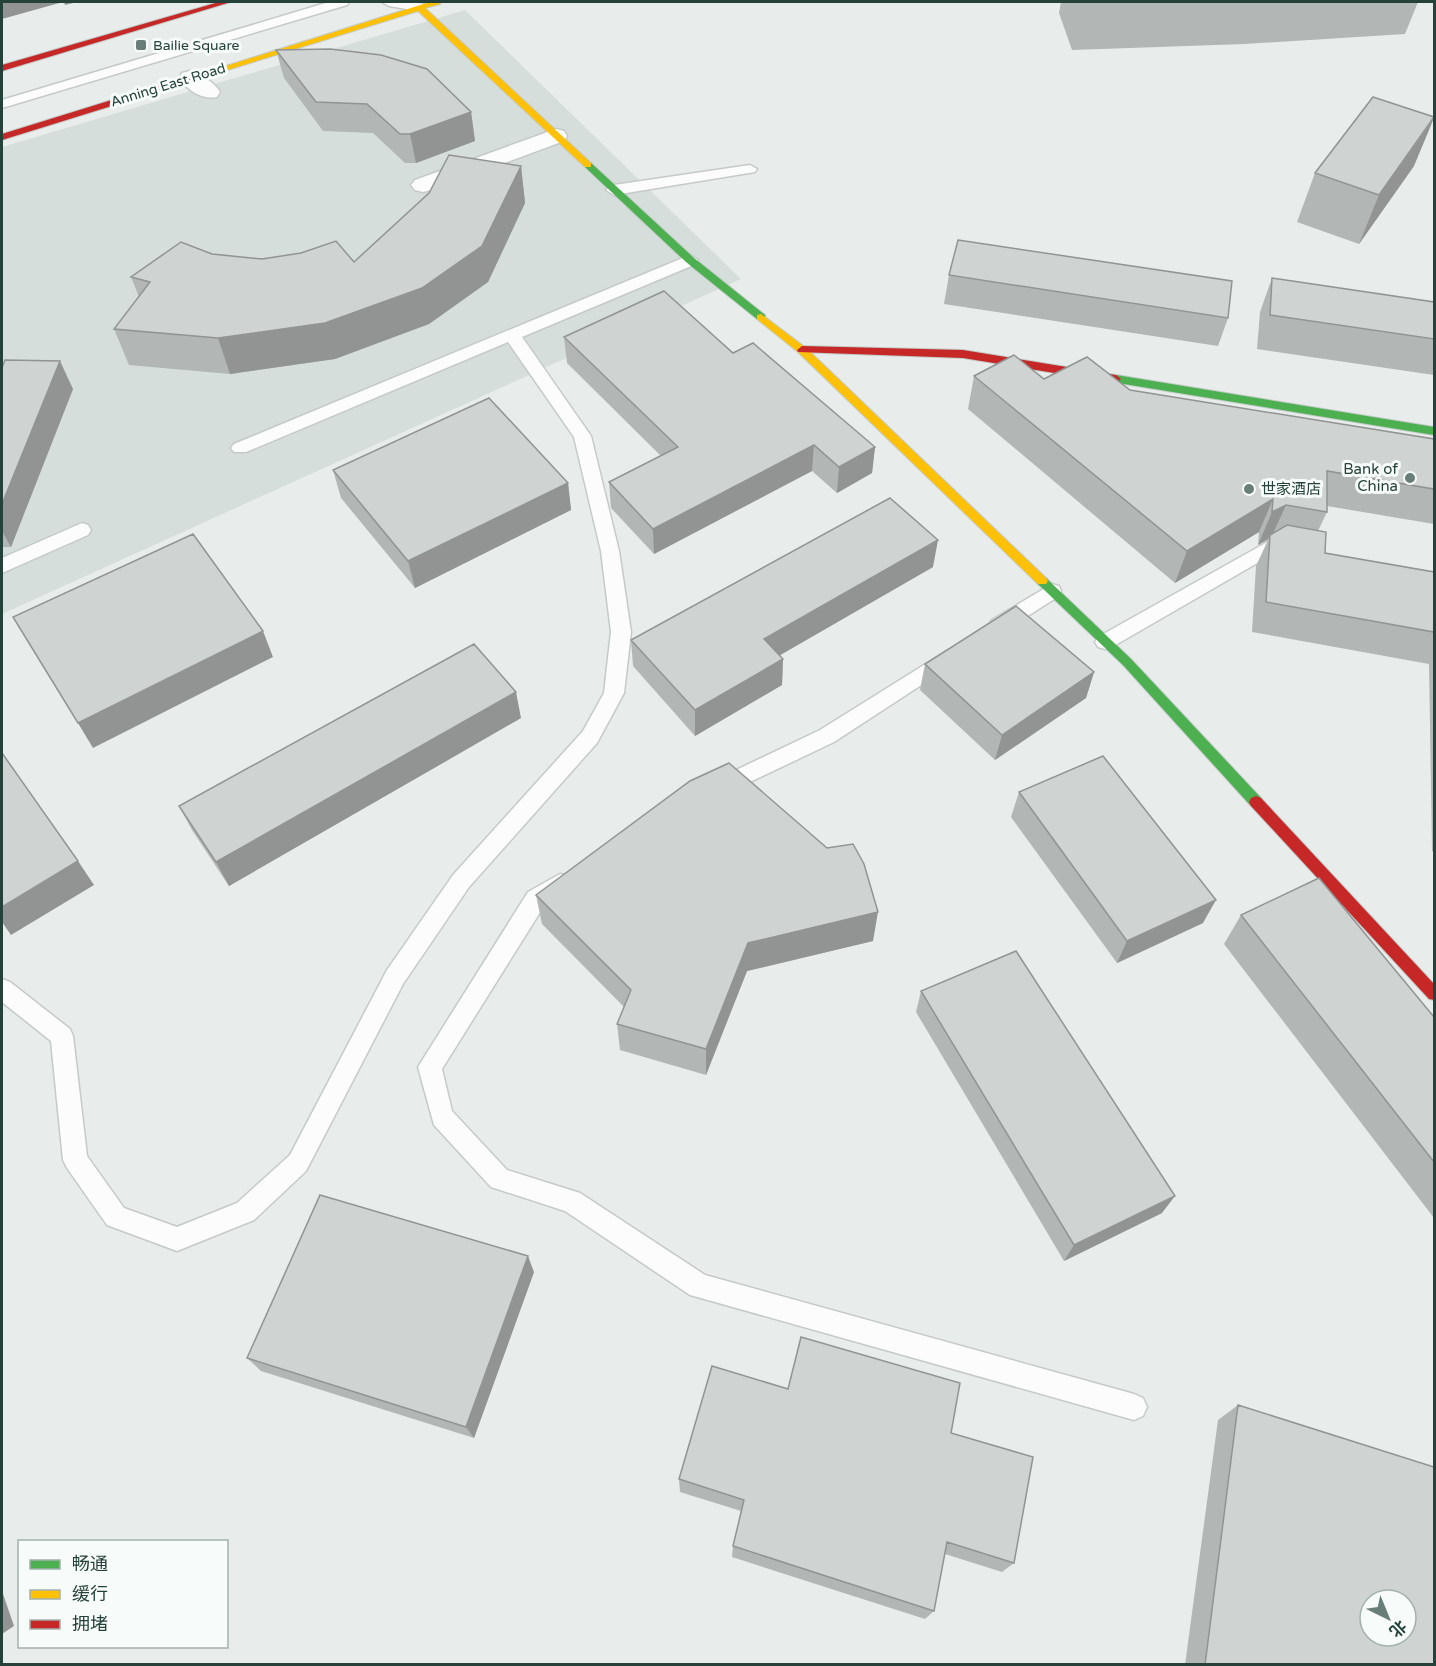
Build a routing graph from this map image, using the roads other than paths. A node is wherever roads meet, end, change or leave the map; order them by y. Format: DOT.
graph roads {
  1 [pos="227,2"];
  2 [pos="342,2"];
  3 [pos="389,2"];
  4 [pos="423,3"];
  5 [pos="2,68"];
  6 [pos="190,78"];
  7 [pos="209,92"];
  8 [pos="2,104"];
  9 [pos="556,136"];
  10 [pos="2,137"];
  11 [pos="750,169"];
  12 [pos="423,185"];
  13 [pos="614,190"];
  14 [pos="690,260"];
  15 [pos="512,335"];
  16 [pos="802,350"];
  17 [pos="1434,431"];
  18 [pos="240,448"];
  19 [pos="82,530"];
  20 [pos="1306,553"];
  21 [pos="2,566"];
  22 [pos="1052,591"];
  23 [pos="983,635"];
  24 [pos="1105,642"];
  25 [pos="964,648"];
  26 [pos="702,795"];
  27 [pos="575,873"];
  28 [pos="2,989"];
  29 [pos="1434,994"];
  30 [pos="1134,1407"];
  1 -- 5 [label="street"];
  2 -- 8 [label="lane"];
  3 -- 4 [label="lane"];
  4 -- 6 [label="street, Anning East Road"];
  4 -- 9 [label="street"];
  6 -- 7 [label="street"];
  6 -- 10 [label="street, Anning East Road"];
  9 -- 12 [label="street"];
  9 -- 13 [label="street"];
  11 -- 13 [label="lane"];
  13 -- 14 [label="street"];
  14 -- 15 [label="lane"];
  14 -- 16 [label="street"];
  15 -- 18 [label="lane"];
  15 -- 28 [label="lane"];
  16 -- 17 [label="street"];
  16 -- 22 [label="street"];
  19 -- 21 [label="lane"];
  20 -- 24 [label="lane"];
  22 -- 23 [label="lane"];
  22 -- 24 [label="street"];
  24 -- 29 [label="street"];
  25 -- 26 [label="lane"];
  27 -- 30 [label="lane"];
}
